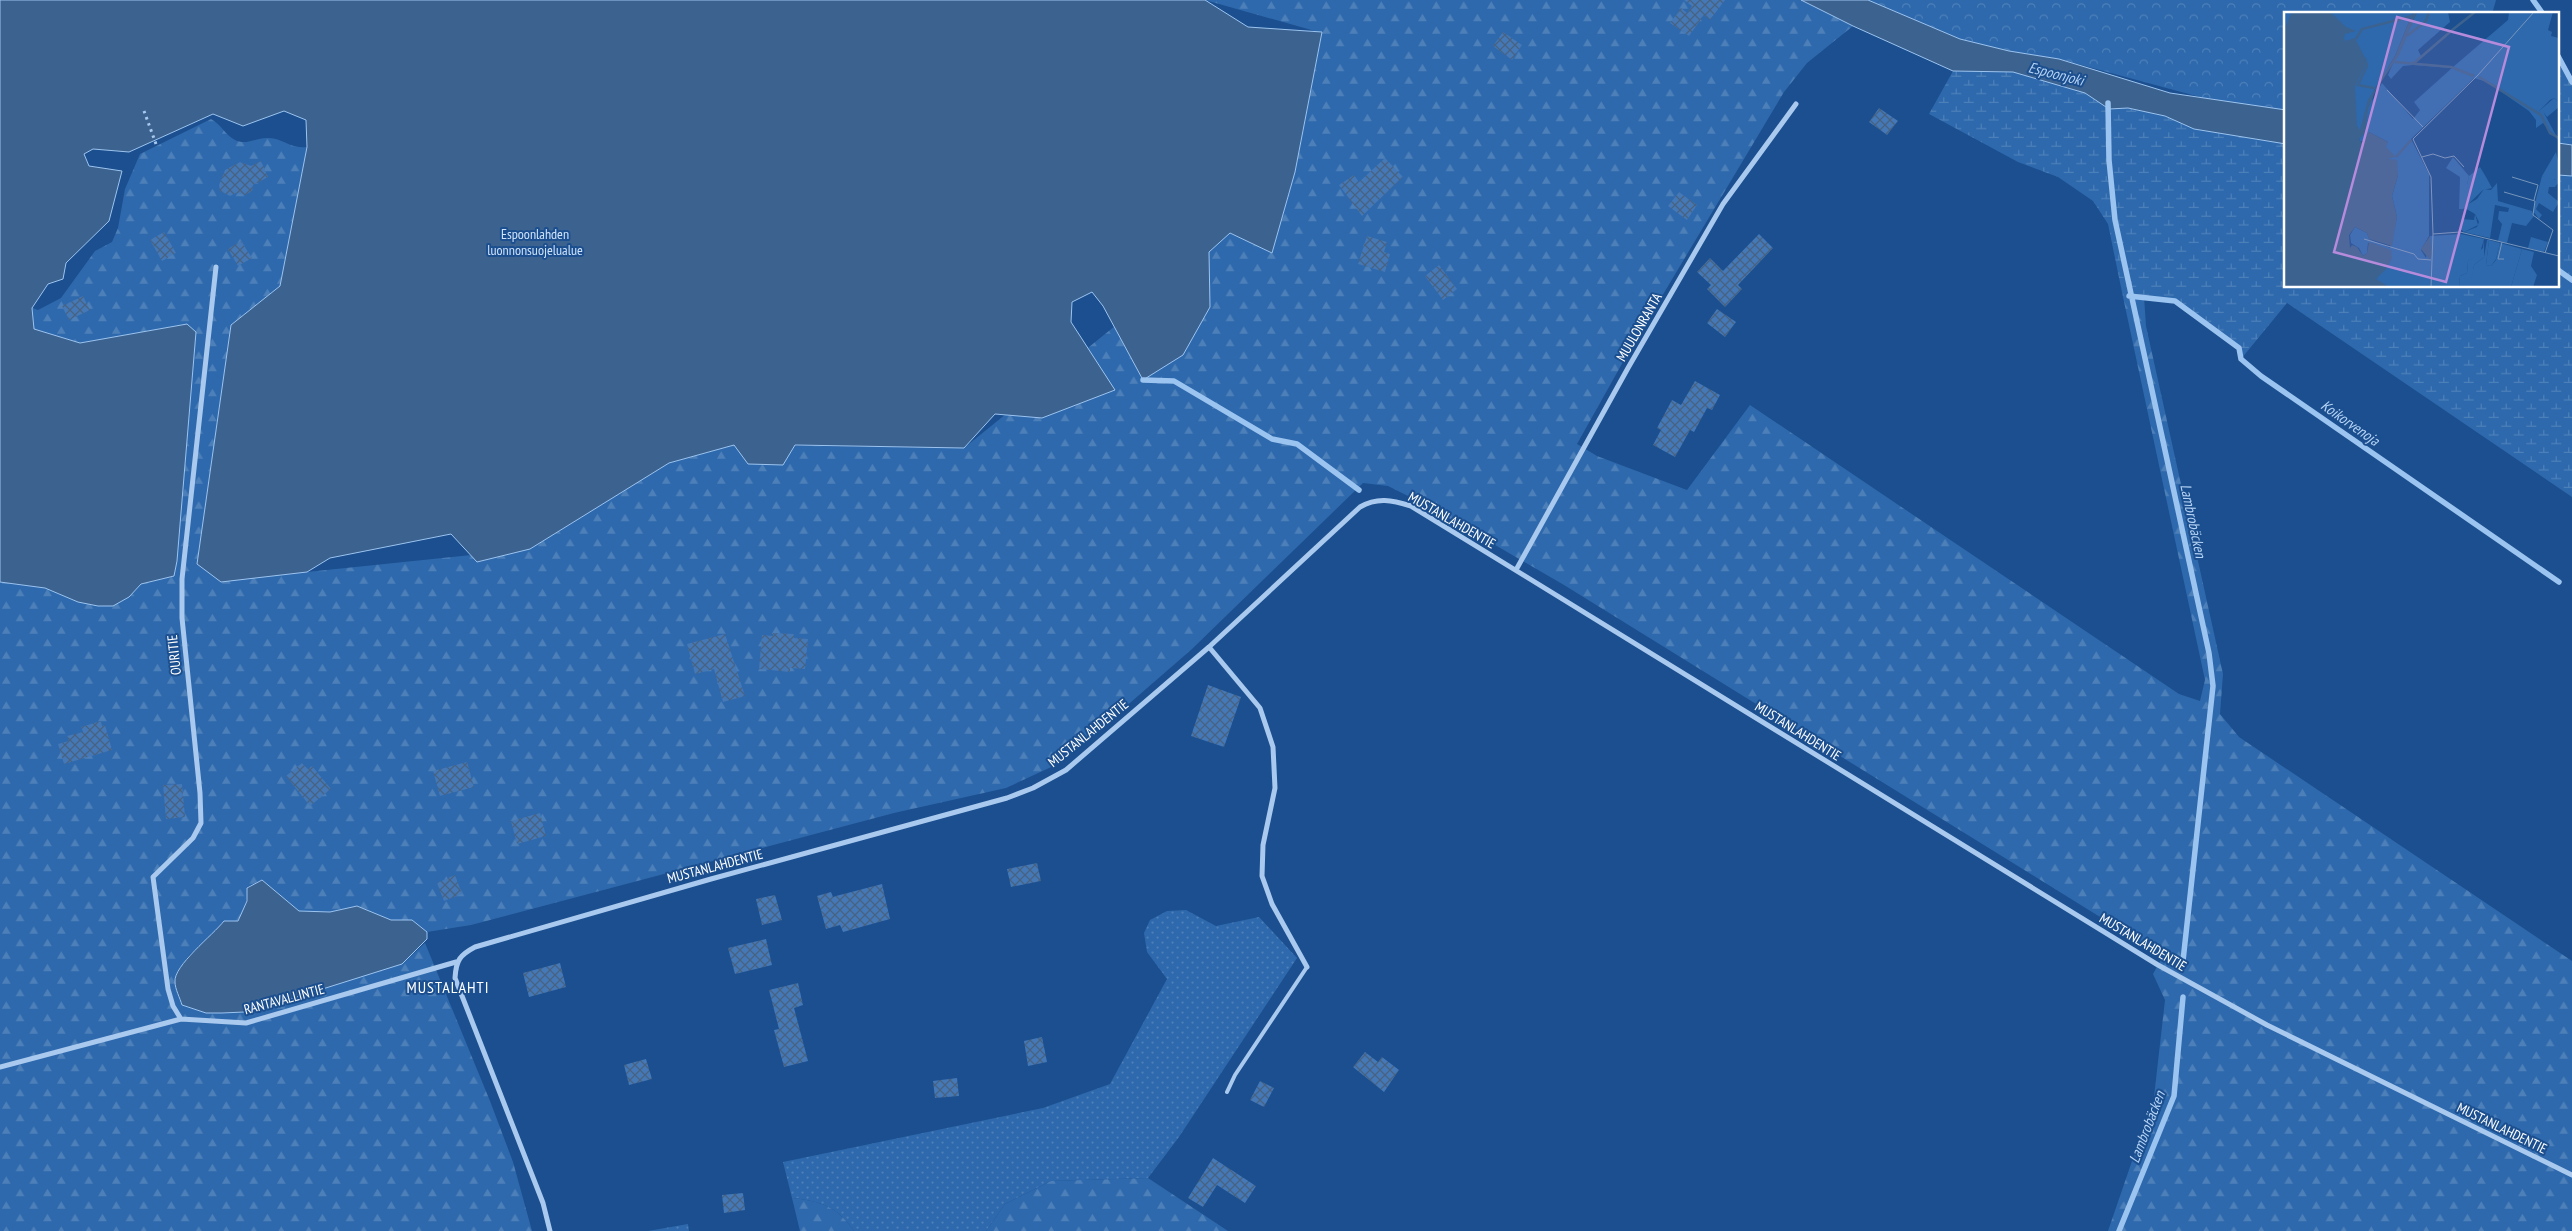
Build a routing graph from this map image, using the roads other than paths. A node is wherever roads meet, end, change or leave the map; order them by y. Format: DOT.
graph roads {
  1 [pos="1796,104"];
  2 [pos="216,267"];
  3 [pos="1516,570"];
  4 [pos="1210,647"];
  5 [pos="456,962"];
  6 [pos="1307,967"];
  7 [pos="181,1019"];
  8 [pos="0,1067"];
  9 [pos="1227,1092"];
  10 [pos="2572,1175"];
  11 [pos="550,1231"];
  1 -- 3 [label="street, MUULONRANTA"];
  2 -- 7 [label="street, OURITIE"];
  3 -- 4 [label="street, MUSTANLAHDENTIE"];
  3 -- 10 [label="street, MUSTANLAHDENTIE"];
  4 -- 5 [label="street, MUSTANLAHDENTIE"];
  4 -- 6 [label="street"];
  5 -- 7 [label="street, RANTAVALLINTIE"];
  5 -- 11 [label="street"];
  6 -- 9 [label="lane"];
  7 -- 8 [label="street, RANTAVALLINTIE"];
}
